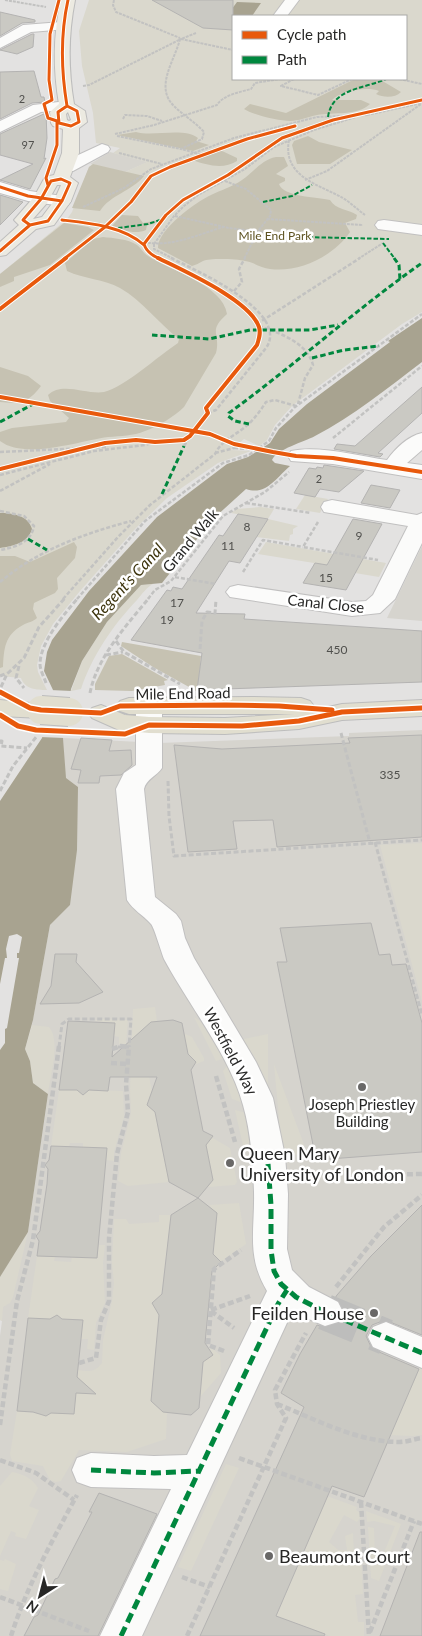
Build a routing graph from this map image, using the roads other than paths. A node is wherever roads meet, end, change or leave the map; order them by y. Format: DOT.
graph roads {
  1 [pos="68,0"];
  2 [pos="292,0"];
  3 [pos="281,15"];
  4 [pos="62,26"];
  5 [pos="0,44"];
  6 [pos="67,106"];
  7 [pos="0,127"];
  8 [pos="104,142"];
  9 [pos="64,173"];
  10 [pos="0,187"];
  11 [pos="41,199"];
  12 [pos="62,201"];
  13 [pos="30,225"];
  14 [pos="422,230"];
  15 [pos="387,232"];
  16 [pos="0,251"];
  17 [pos="422,439"];
  18 [pos="296,460"];
  19 [pos="393,467"];
  20 [pos="422,472"];
  21 [pos="327,511"];
  22 [pos="422,521"];
  23 [pos="235,591"];
  24 [pos="0,696"];
  25 [pos="422,708"];
  26 [pos="149,715"];
  27 [pos="282,1297"];
  28 [pos="322,1310"];
  29 [pos="386,1337"];
  30 [pos="422,1353"];
  31 [pos="199,1471"];
  32 [pos="82,1485"];
  33 [pos="107,1634"];
  1 -- 4 [label="main road"];
  2 -- 3 [label="street"];
  4 -- 5 [label="street"];
  4 -- 6 [label="main road"];
  6 -- 7 [label="street"];
  6 -- 9 [label="main road"];
  8 -- 9 [label="street"];
  9 -- 11 [label="main road"];
  9 -- 12 [label="main road"];
  10 -- 11 [label="street"];
  11 -- 12 [label="street"];
  11 -- 13 [label="main road"];
  12 -- 13 [label="main road"];
  13 -- 16 [label="main road"];
  14 -- 15 [label="street"];
  17 -- 19 [label="street"];
  18 -- 19 [label="street"];
  19 -- 20 [label="street"];
  21 -- 22 [label="street"];
  22 -- 23 [label="street, Canal Close"];
  24 -- 26 [label="highway, Mile End Road, bridge"];
  25 -- 26 [label="highway, Mile End Road"];
  26 -- 27 [label="street, Westfield Way"];
  27 -- 28 [label="street, Westfield Way"];
  27 -- 31 [label="street"];
  29 -- 30 [label="street"];
  31 -- 32 [label="street"];
  31 -- 33 [label="street"];
}
